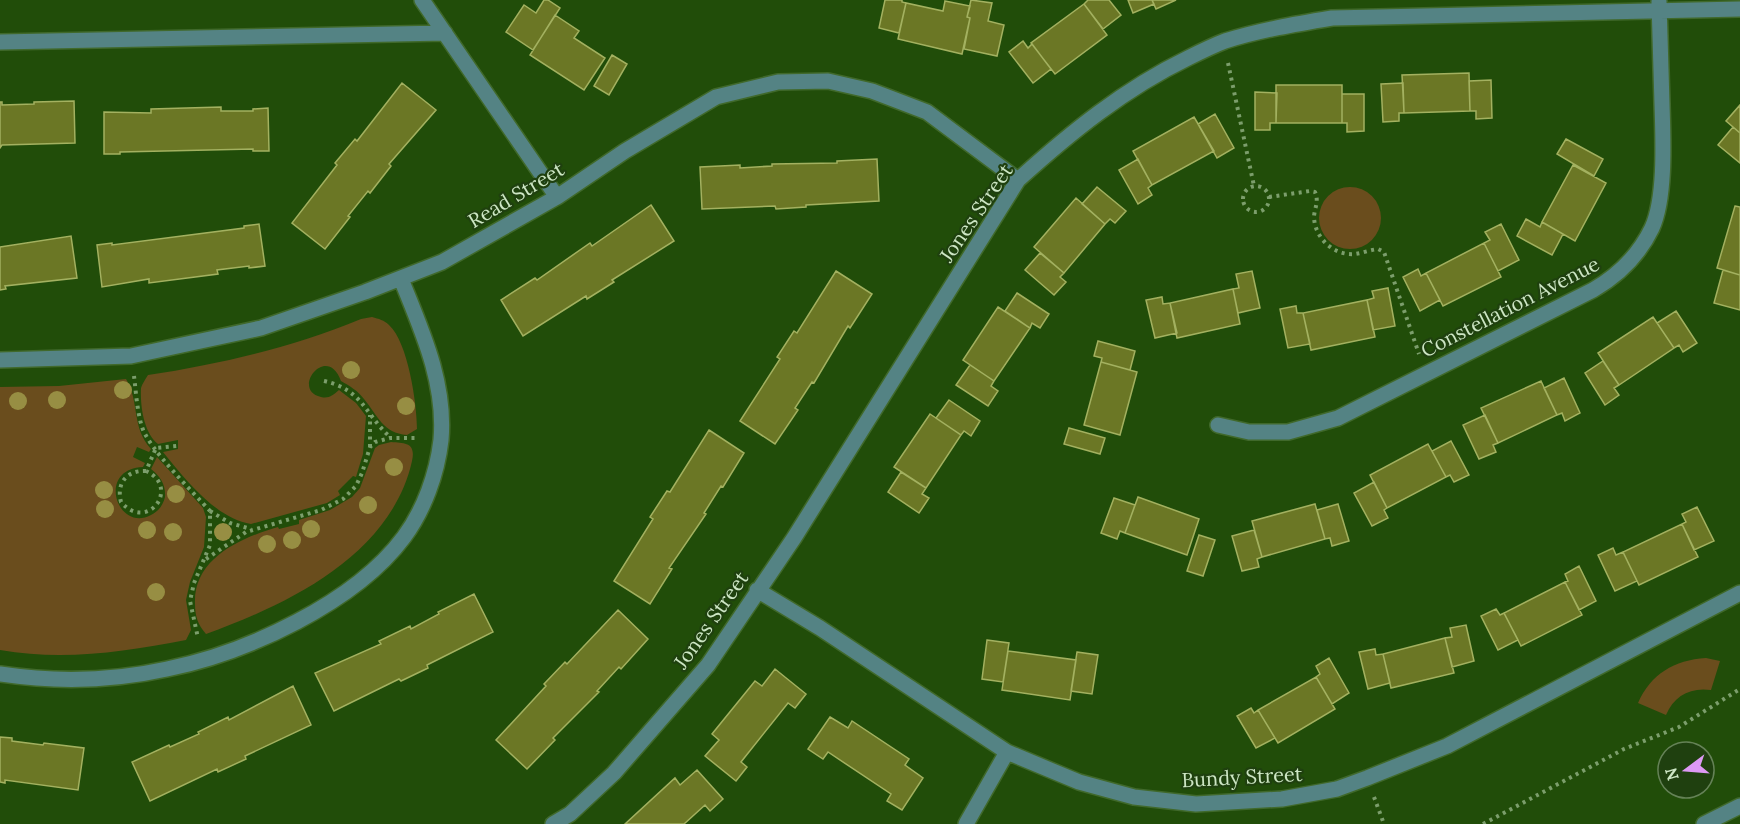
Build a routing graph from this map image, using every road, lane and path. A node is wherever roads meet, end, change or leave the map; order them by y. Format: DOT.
graph roads {
  1 [pos="422,0"];
  2 [pos="1659,5"];
  3 [pos="1740,9"];
  4 [pos="445,33"];
  5 [pos="0,42"];
  6 [pos="1224,42"];
  7 [pos="1018,180"];
  8 [pos="1254,186"];
  9 [pos="557,197"];
  10 [pos="1269,197"];
  11 [pos="401,279"];
  12 [pos="131,356"];
  13 [pos="0,360"];
  14 [pos="1425,374"];
  15 [pos="324,381"];
  16 [pos="370,415"];
  17 [pos="1218,425"];
  18 [pos="390,438"];
  19 [pos="441,439"];
  20 [pos="177,446"];
  21 [pos="370,447"];
  22 [pos="156,448"];
  23 [pos="146,471"];
  24 [pos="210,511"];
  25 [pos="254,529"];
  26 [pos="204,560"];
  27 [pos="757,590"];
  28 [pos="1740,593"];
  29 [pos="204,659"];
  30 [pos="0,674"];
  31 [pos="1740,689"];
  32 [pos="1007,752"];
  33 [pos="1367,778"];
  34 [pos="1740,806"];
  35 [pos="553,824"];
  36 [pos="966,824"];
  37 [pos="1384,824"];
  38 [pos="1483,824"];
  39 [pos="1704,824"];
  1 -- 4 [label="street"];
  2 -- 3 [label="street, Jones Street"];
  2 -- 6 [label="street, Jones Street"];
  2 -- 14 [label="street, Constellation Avenue"];
  4 -- 5 [label="street"];
  4 -- 9 [label="street"];
  6 -- 7 [label="street, Jones Street"];
  6 -- 8 [label="path"];
  7 -- 9 [label="street, Read Street"];
  7 -- 27 [label="street, Jones Street"];
  8 -- 10 [label="path"];
  8 -- 10 [label="path"];
  9 -- 11 [label="street, Read Street"];
  10 -- 14 [label="path"];
  11 -- 12 [label="street, Read Street"];
  11 -- 19 [label="street"];
  12 -- 13 [label="street, Read Street"];
  12 -- 22 [label="path"];
  14 -- 17 [label="street, Constellation Avenue"];
  15 -- 16 [label="path"];
  16 -- 18 [label="path"];
  16 -- 21 [label="path"];
  18 -- 19 [label="path"];
  18 -- 21 [label="path"];
  19 -- 29 [label="street"];
  20 -- 22 [label="path"];
  21 -- 25 [label="path"];
  22 -- 23 [label="path"];
  22 -- 24 [label="path"];
  23 -- 23 [label="path"];
  24 -- 25 [label="path"];
  24 -- 26 [label="path"];
  25 -- 26 [label="path"];
  26 -- 29 [label="path"];
  27 -- 32 [label="street, Bundy Street"];
  27 -- 35 [label="street, Jones Street"];
  28 -- 33 [label="street, Bundy Street"];
  29 -- 30 [label="street"];
  31 -- 38 [label="path"];
  32 -- 33 [label="street, Bundy Street"];
  32 -- 36 [label="street"];
  33 -- 37 [label="path"];
  34 -- 39 [label="street"];
}
